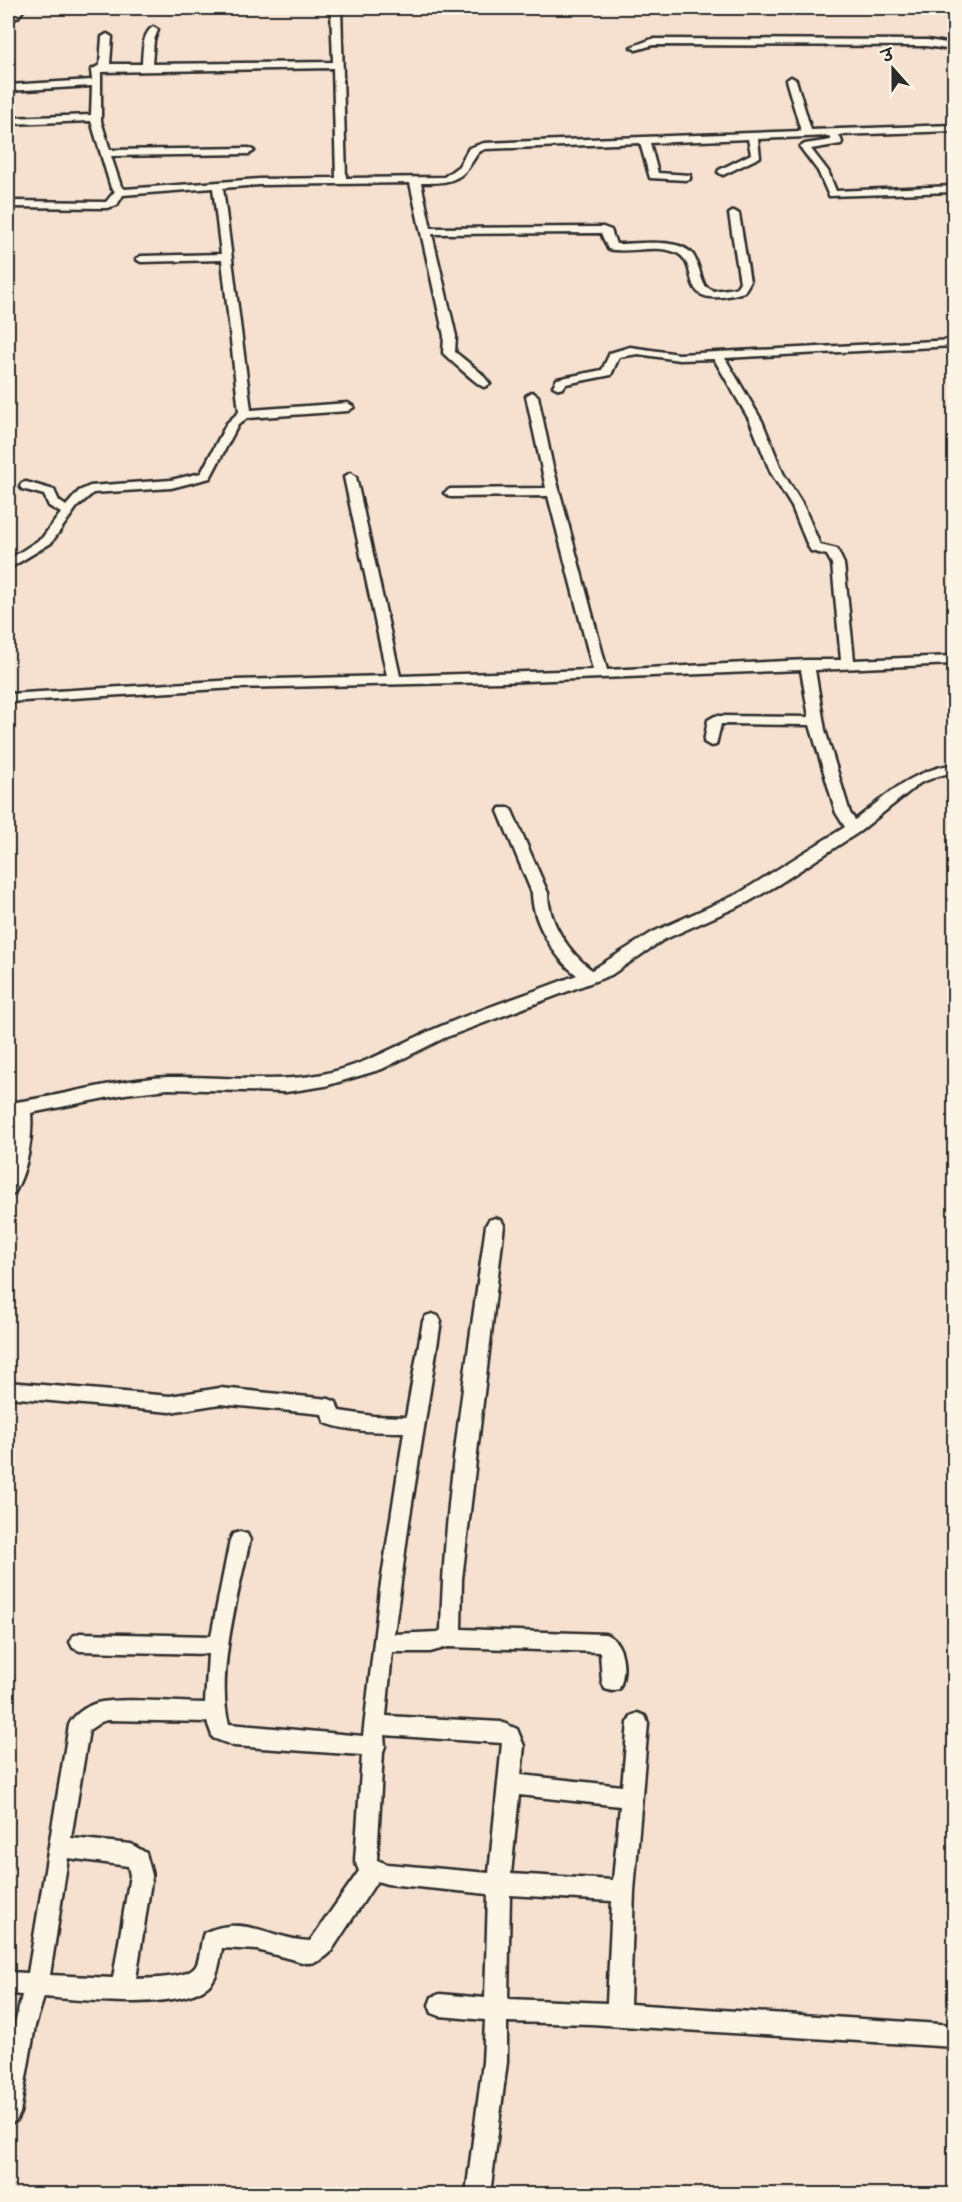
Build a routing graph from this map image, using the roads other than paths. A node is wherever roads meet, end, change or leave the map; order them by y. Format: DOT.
graph roads {
  1 [pos="20,8"];
  2 [pos="336,8"];
  3 [pos="8,20"];
  4 [pos="153,30"];
  5 [pos="107,37"];
  6 [pos="636,46"];
  7 [pos="954,47"];
  8 [pos="336,65"];
  9 [pos="147,66"];
  10 [pos="105,67"];
  11 [pos="791,80"];
  12 [pos="97,83"];
  13 [pos="8,88"];
  14 [pos="96,118"];
  15 [pos="8,121"];
  16 [pos="954,128"];
  17 [pos="832,132"];
  18 [pos="807,133"];
  19 [pos="752,136"];
  20 [pos="644,139"];
  21 [pos="249,151"];
  22 [pos="106,153"];
  23 [pos="723,172"];
  24 [pos="686,177"];
  25 [pos="341,181"];
  26 [pos="415,181"];
  27 [pos="218,185"];
  28 [pos="954,189"];
  29 [pos="120,191"];
  30 [pos="8,204"];
  31 [pos="734,214"];
  32 [pos="427,231"];
  33 [pos="226,257"];
  34 [pos="141,259"];
  35 [pos="954,343"];
  36 [pos="717,354"];
  37 [pos="484,384"];
  38 [pos="559,386"];
  39 [pos="532,396"];
  40 [pos="348,407"];
  41 [pos="246,413"];
  42 [pos="350,477"];
  43 [pos="26,486"];
  44 [pos="554,492"];
  45 [pos="450,493"];
  46 [pos="67,512"];
  47 [pos="8,565"];
  48 [pos="954,660"];
  49 [pos="848,663"];
  50 [pos="807,664"];
  51 [pos="601,674"];
  52 [pos="394,679"];
  53 [pos="8,698"];
  54 [pos="816,721"];
  55 [pos="711,742"];
  56 [pos="954,768"];
  57 [pos="505,811"];
  58 [pos="854,829"];
  59 [pos="590,977"];
  60 [pos="15,1108"];
  61 [pos="8,1189"];
  62 [pos="495,1225"];
  63 [pos="432,1321"];
  64 [pos="8,1389"];
  65 [pos="414,1425"];
  66 [pos="240,1540"];
  67 [pos="449,1638"];
  68 [pos="80,1642"];
  69 [pos="385,1643"];
  70 [pos="220,1645"];
  71 [pos="612,1682"];
  72 [pos="215,1713"];
  73 [pos="638,1723"];
  74 [pos="376,1725"];
  75 [pos="375,1746"];
  76 [pos="510,1784"];
  77 [pos="632,1797"];
  78 [pos="59,1847"];
  79 [pos="372,1870"];
  80 [pos="499,1884"];
  81 [pos="624,1891"];
  82 [pos="8,1983"];
  83 [pos="37,1984"];
  84 [pos="123,1989"];
  85 [pos="440,2005"];
  86 [pos="497,2010"];
  87 [pos="618,2015"];
  88 [pos="954,2036"];
  89 [pos="8,2113"];
  90 [pos="478,2194"];
  1 -- 3 [label="street"];
  2 -- 8 [label="street"];
  4 -- 9 [label="street"];
  5 -- 10 [label="street"];
  6 -- 7 [label="street"];
  8 -- 9 [label="street"];
  8 -- 25 [label="street"];
  9 -- 10 [label="street"];
  10 -- 12 [label="street"];
  11 -- 18 [label="street"];
  12 -- 13 [label="street"];
  12 -- 14 [label="street"];
  14 -- 15 [label="street"];
  14 -- 22 [label="street"];
  16 -- 17 [label="street"];
  17 -- 18 [label="street"];
  17 -- 28 [label="street"];
  18 -- 19 [label="street"];
  19 -- 20 [label="street"];
  19 -- 23 [label="street"];
  20 -- 24 [label="street"];
  20 -- 26 [label="street"];
  21 -- 22 [label="street"];
  22 -- 29 [label="street"];
  25 -- 26 [label="street"];
  25 -- 27 [label="street"];
  26 -- 32 [label="street"];
  27 -- 29 [label="street"];
  27 -- 33 [label="street"];
  29 -- 30 [label="street"];
  31 -- 32 [label="street"];
  32 -- 37 [label="street"];
  33 -- 34 [label="street"];
  33 -- 41 [label="street"];
  35 -- 36 [label="street"];
  36 -- 38 [label="street"];
  36 -- 49 [label="street"];
  39 -- 44 [label="street"];
  40 -- 41 [label="street"];
  41 -- 46 [label="street"];
  42 -- 52 [label="street"];
  43 -- 46 [label="street"];
  44 -- 45 [label="street"];
  44 -- 51 [label="street"];
  46 -- 47 [label="street"];
  48 -- 49 [label="street"];
  49 -- 50 [label="street"];
  50 -- 51 [label="street"];
  50 -- 54 [label="street"];
  51 -- 52 [label="street"];
  52 -- 53 [label="street"];
  54 -- 55 [label="street"];
  54 -- 58 [label="street"];
  56 -- 58 [label="street"];
  57 -- 59 [label="street"];
  58 -- 59 [label="street"];
  59 -- 60 [label="street"];
  60 -- 61 [label="street"];
  62 -- 67 [label="street"];
  63 -- 65 [label="street"];
  64 -- 65 [label="street"];
  65 -- 69 [label="street"];
  66 -- 70 [label="street"];
  67 -- 69 [label="street"];
  67 -- 71 [label="street"];
  68 -- 70 [label="street"];
  69 -- 74 [label="street"];
  70 -- 72 [label="street"];
  72 -- 75 [label="street"];
  72 -- 78 [label="street"];
  73 -- 77 [label="street"];
  74 -- 75 [label="street"];
  74 -- 76 [label="street"];
  75 -- 79 [label="street"];
  76 -- 77 [label="street"];
  76 -- 80 [label="street"];
  77 -- 81 [label="street"];
  78 -- 83 [label="street"];
  78 -- 84 [label="street"];
  79 -- 80 [label="street"];
  79 -- 84 [label="street"];
  80 -- 81 [label="street"];
  80 -- 86 [label="street"];
  81 -- 87 [label="street"];
  82 -- 83 [label="street"];
  83 -- 84 [label="street"];
  83 -- 89 [label="street"];
  85 -- 86 [label="street"];
  86 -- 87 [label="street"];
  86 -- 90 [label="street"];
  87 -- 88 [label="street"];
}
